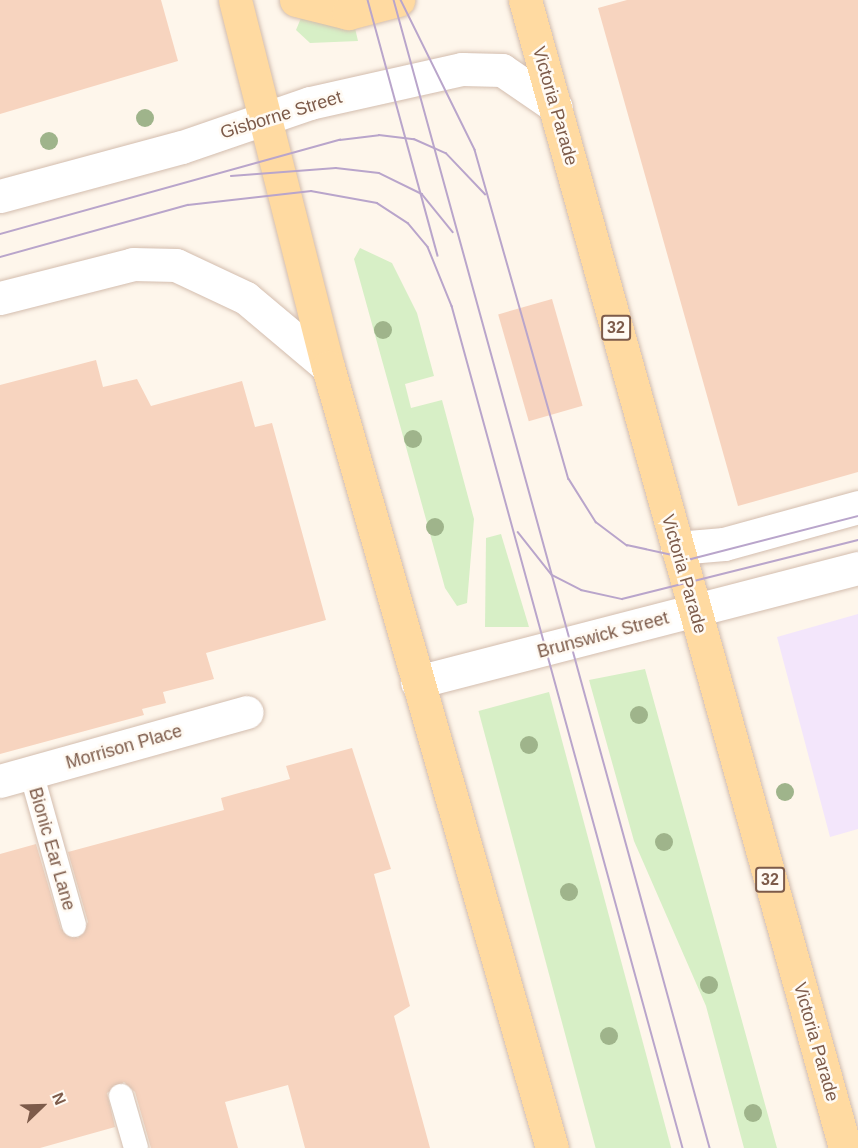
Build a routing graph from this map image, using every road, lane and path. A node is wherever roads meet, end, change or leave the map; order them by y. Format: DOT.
graph roads {
  1 [pos="235,0"];
  2 [pos="296,0"];
  3 [pos="398,0"];
  4 [pos="525,0"];
  5 [pos="556,107"];
  6 [pos="263,119"];
  7 [pos="0,196"];
  8 [pos="0,298"];
  9 [pos="328,367"];
  10 [pos="858,507"];
  11 [pos="677,548"];
  12 [pos="858,567"];
  13 [pos="695,611"];
  14 [pos="417,682"];
  15 [pos="247,712"];
  16 [pos="31,772"];
  17 [pos="0,781"];
  18 [pos="74,925"];
  19 [pos="121,1096"];
  20 [pos="136,1148"];
  21 [pos="552,1148"];
  22 [pos="845,1148"];
  1 -- 6 [label="main road"];
  2 -- 3 [label="main road"];
  4 -- 5 [label="main road, Victoria Parade / 32"];
  5 -- 6 [label="street, Gisborne Street"];
  5 -- 11 [label="main road, Victoria Parade / 32"];
  6 -- 7 [label="street, Gisborne Street"];
  6 -- 9 [label="main road"];
  8 -- 9 [label="street"];
  9 -- 14 [label="main road"];
  10 -- 11 [label="street"];
  11 -- 13 [label="main road, Victoria Parade / 32"];
  12 -- 13 [label="street, Brunswick Street"];
  13 -- 14 [label="street, Brunswick Street"];
  13 -- 22 [label="main road, Victoria Parade / 32"];
  14 -- 21 [label="main road"];
  15 -- 16 [label="street, Morrison Place"];
  16 -- 17 [label="street, Morrison Place"];
  16 -- 18 [label="lane, Bionic Ear Lane"];
  19 -- 20 [label="lane"];
}
